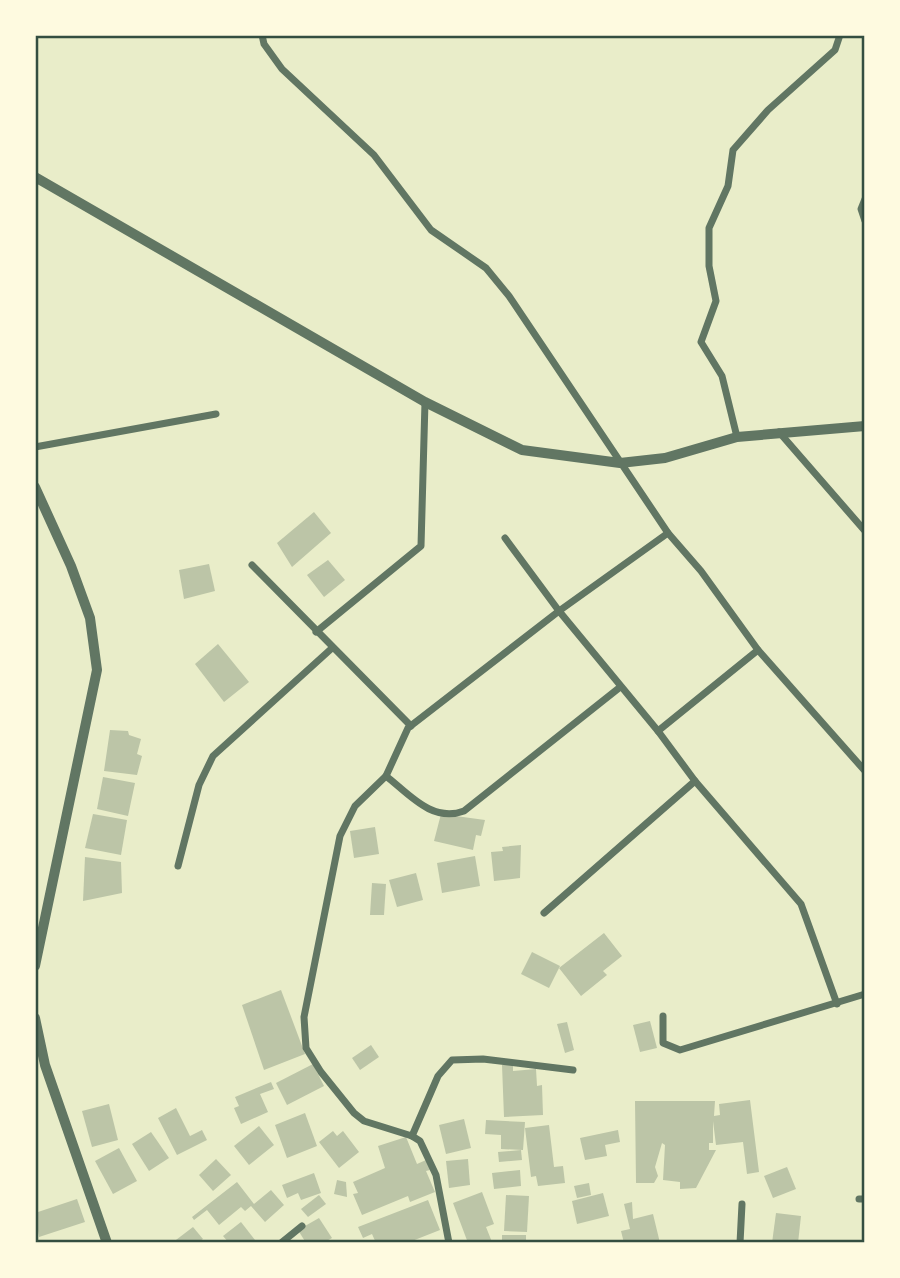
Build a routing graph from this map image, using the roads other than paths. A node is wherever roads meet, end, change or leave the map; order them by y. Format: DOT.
graph roads {
  1 [pos="262,35"];
  2 [pos="840,35"];
  3 [pos="35,177"];
  4 [pos="865,199"];
  5 [pos="865,221"];
  6 [pos="425,401"];
  7 [pos="216,414"];
  8 [pos="865,426"];
  9 [pos="778,432"];
  10 [pos="737,437"];
  11 [pos="35,447"];
  12 [pos="620,463"];
  13 [pos="35,487"];
  14 [pos="865,531"];
  15 [pos="668,533"];
  16 [pos="505,538"];
  17 [pos="252,565"];
  18 [pos="559,611"];
  19 [pos="316,632"];
  20 [pos="331,649"];
  21 [pos="758,650"];
  22 [pos="619,688"];
  23 [pos="411,726"];
  24 [pos="658,731"];
  25 [pos="865,772"];
  26 [pos="386,776"];
  27 [pos="695,781"];
  28 [pos="178,866"];
  29 [pos="544,913"];
  30 [pos="35,966"];
  31 [pos="865,993"];
  32 [pos="836,1004"];
  33 [pos="663,1016"];
  34 [pos="35,1018"];
  35 [pos="573,1070"];
  36 [pos="412,1136"];
  37 [pos="742,1204"];
  38 [pos="302,1226"];
  39 [pos="107,1243"];
  40 [pos="281,1243"];
  41 [pos="449,1243"];
  42 [pos="740,1243"];
  1 -- 12 [label="street"];
  2 -- 10 [label="street"];
  3 -- 6 [label="street"];
  4 -- 5 [label="street"];
  6 -- 12 [label="street"];
  6 -- 19 [label="street"];
  7 -- 11 [label="street"];
  8 -- 9 [label="street"];
  9 -- 10 [label="street"];
  9 -- 14 [label="street"];
  10 -- 12 [label="street"];
  12 -- 15 [label="street"];
  13 -- 30 [label="street"];
  15 -- 18 [label="street"];
  15 -- 21 [label="street"];
  16 -- 18 [label="street"];
  17 -- 19 [label="street"];
  18 -- 22 [label="street"];
  18 -- 23 [label="street"];
  19 -- 20 [label="street"];
  20 -- 23 [label="street"];
  20 -- 28 [label="street"];
  21 -- 24 [label="street"];
  21 -- 25 [label="street"];
  22 -- 24 [label="street"];
  22 -- 26 [label="street"];
  23 -- 26 [label="street"];
  24 -- 27 [label="street"];
  26 -- 36 [label="street"];
  27 -- 29 [label="street"];
  27 -- 32 [label="street"];
  31 -- 32 [label="street"];
  32 -- 33 [label="street"];
  34 -- 39 [label="street"];
  35 -- 36 [label="street"];
  36 -- 41 [label="street"];
  37 -- 42 [label="street"];
  38 -- 40 [label="street"];
}
